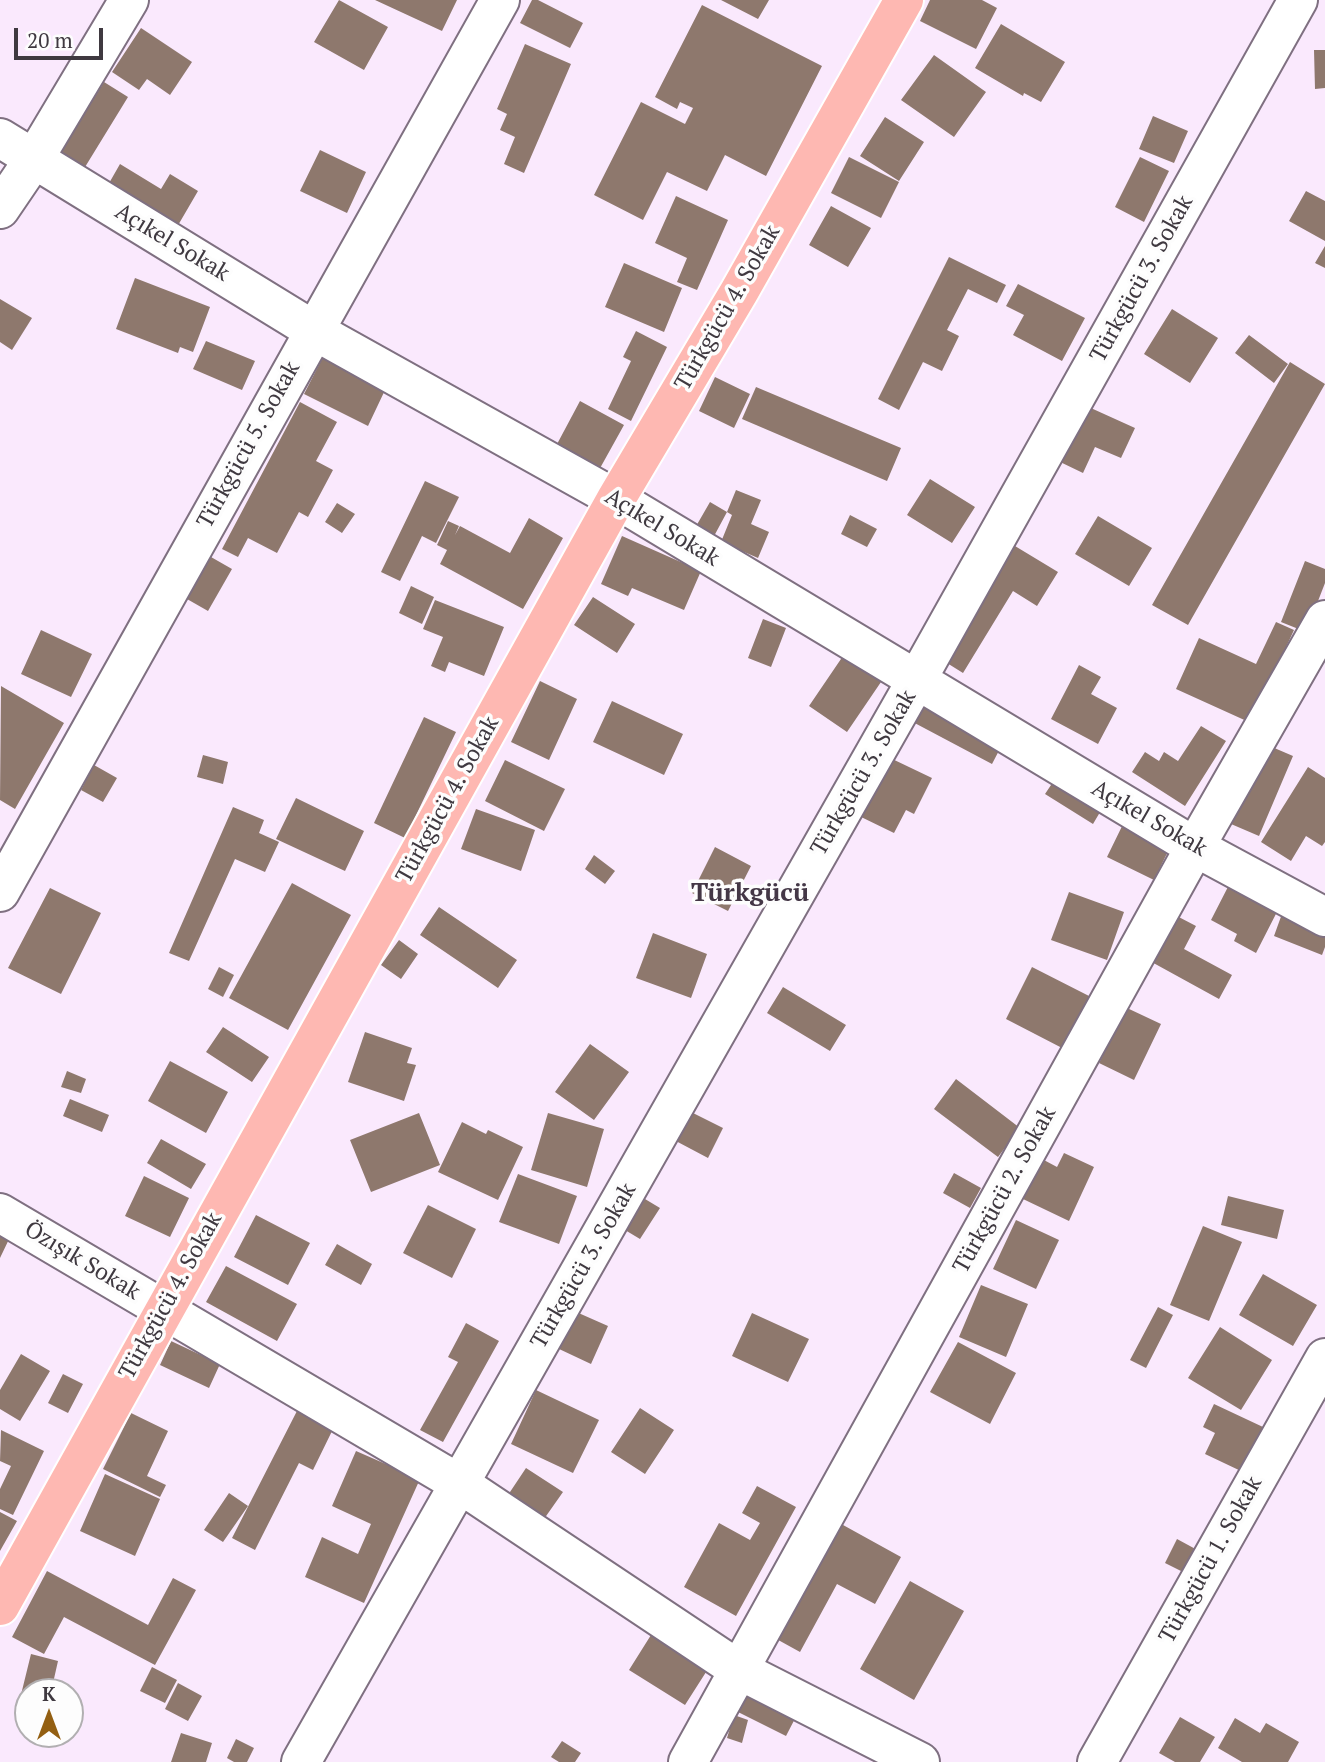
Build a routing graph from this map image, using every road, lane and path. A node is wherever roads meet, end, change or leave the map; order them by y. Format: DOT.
graph roads {
  1 [pos="129,0"];
  2 [pos="500,0"];
  3 [pos="904,0"];
  4 [pos="1298,0"];
  5 [pos="0,138"];
  6 [pos="34,159"];
  7 [pos="0,209"];
  8 [pos="313,330"];
  9 [pos="616,499"];
  10 [pos="1325,620"];
  11 [pos="916,681"];
  12 [pos="1195,847"];
  13 [pos="0,892"];
  14 [pos="1325,916"];
  15 [pos="0,1213"];
  16 [pos="164,1310"];
  17 [pos="1325,1358"];
  18 [pos="460,1484"];
  19 [pos="0,1606"];
  20 [pos="739,1670"];
  21 [pos="301,1762"];
  22 [pos="688,1762"];
  23 [pos="920,1762"];
  24 [pos="1097,1762"];
  1 -- 6 [label="street"];
  2 -- 8 [label="street, Türkgücü 5. Sokak"];
  3 -- 9 [label="main road, Türkgücü 4. Sokak"];
  4 -- 11 [label="street, Türkgücü 3. Sokak"];
  5 -- 6 [label="street, Açıkel Sokak"];
  6 -- 7 [label="street"];
  6 -- 8 [label="street, Açıkel Sokak"];
  8 -- 9 [label="street, Açıkel Sokak"];
  8 -- 13 [label="street, Türkgücü 5. Sokak"];
  9 -- 11 [label="street, Açıkel Sokak"];
  9 -- 16 [label="main road, Türkgücü 4. Sokak"];
  10 -- 12 [label="street, Türkgücü 2. Sokak"];
  11 -- 12 [label="street, Açıkel Sokak"];
  11 -- 18 [label="street, Türkgücü 3. Sokak"];
  12 -- 14 [label="street, Açıkel Sokak"];
  12 -- 20 [label="street, Türkgücü 2. Sokak"];
  15 -- 16 [label="street, Özışık Sokak"];
  16 -- 18 [label="street, Özışık Sokak"];
  16 -- 19 [label="main road, Türkgücü 4. Sokak"];
  17 -- 24 [label="street, Türkgücü 1. Sokak"];
  18 -- 20 [label="street, Özışık Sokak"];
  18 -- 21 [label="street, Türkgücü 3. Sokak"];
  20 -- 22 [label="street, Türkgücü 2. Sokak"];
  20 -- 23 [label="street, Özışık Sokak"];
}
